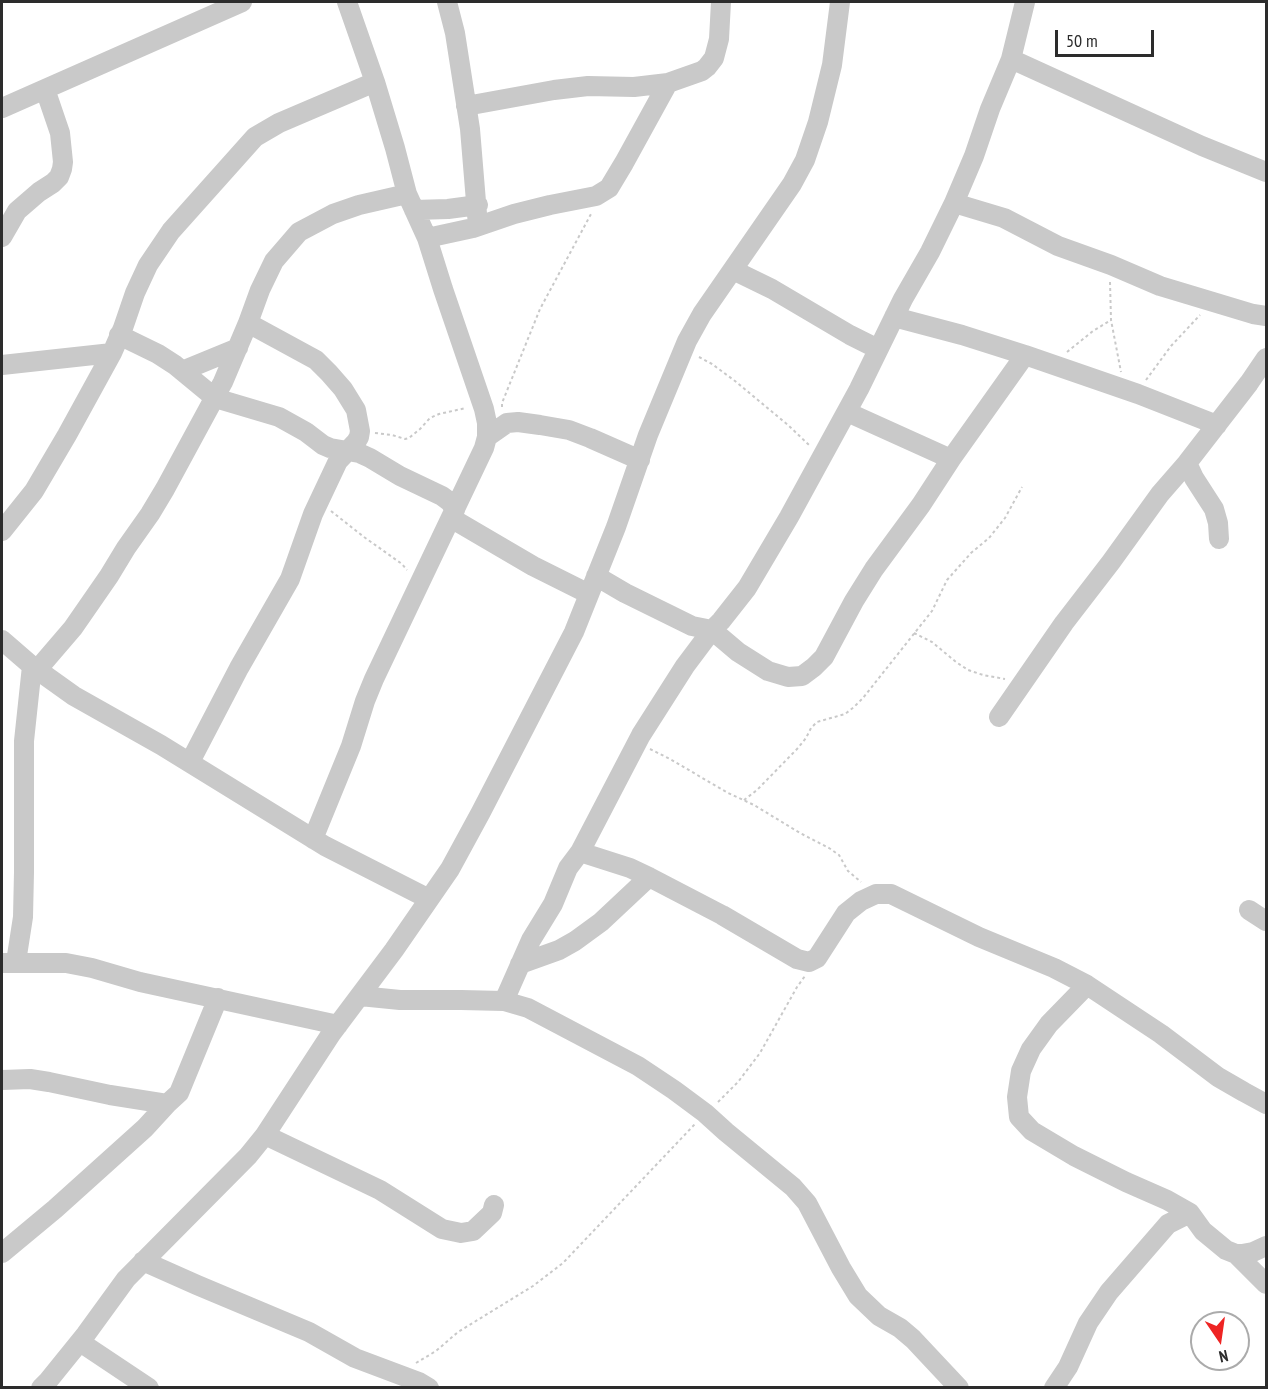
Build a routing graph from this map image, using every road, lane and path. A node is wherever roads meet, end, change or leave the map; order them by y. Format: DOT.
graph roads {
  1 [pos="242,2"];
  2 [pos="347,2"];
  3 [pos="447,2"];
  4 [pos="721,2"];
  5 [pos="840,2"];
  6 [pos="1024,2"];
  7 [pos="1011,59"];
  8 [pos="375,82"];
  9 [pos="668,83"];
  10 [pos="45,88"];
  11 [pos="466,106"];
  12 [pos="2,108"];
  13 [pos="1266,172"];
  14 [pos="598,195"];
  15 [pos="411,202"];
  16 [pos="954,203"];
  17 [pos="478,205"];
  18 [pos="478,226"];
  19 [pos="2,237"];
  20 [pos="427,238"];
  21 [pos="1111,265"];
  22 [pos="733,270"];
  23 [pos="1211,302"];
  24 [pos="894,316"];
  25 [pos="1266,316"];
  26 [pos="1111,320"];
  27 [pos="249,323"];
  28 [pos="115,344"];
  29 [pos="238,348"];
  30 [pos="684,348"];
  31 [pos="878,350"];
  32 [pos="1025,355"];
  33 [pos="1266,358"];
  34 [pos="2,365"];
  35 [pos="1054,365"];
  36 [pos="182,371"];
  37 [pos="1130,392"];
  38 [pos="215,398"];
  39 [pos="484,410"];
  40 [pos="847,412"];
  41 [pos="507,423"];
  42 [pos="1216,425"];
  43 [pos="487,437"];
  44 [pos="353,444"];
  45 [pos="951,459"];
  46 [pos="640,460"];
  47 [pos="820,461"];
  48 [pos="1187,463"];
  49 [pos="1022,487"];
  50 [pos="318,504"];
  51 [pos="453,514"];
  52 [pos="2,531"];
  53 [pos="1219,539"];
  54 [pos="418,584"];
  55 [pos="592,585"];
  56 [pos="712,630"];
  57 [pos="914,633"];
  58 [pos="2,639"];
  59 [pos="34,668"];
  60 [pos="1023,682"];
  61 [pos="999,717"];
  62 [pos="636,744"];
  63 [pos="190,762"];
  64 [pos="744,800"];
  65 [pos="313,839"];
  66 [pos="580,852"];
  67 [pos="649,877"];
  68 [pos="865,884"];
  69 [pos="429,899"];
  70 [pos="1249,910"];
  71 [pos="1266,921"];
  72 [pos="817,958"];
  73 [pos="9,963"];
  74 [pos="519,964"];
  75 [pos="1088,986"];
  76 [pos="360,996"];
  77 [pos="218,998"];
  78 [pos="504,1001"];
  79 [pos="338,1025"];
  80 [pos="2,1080"];
  81 [pos="167,1104"];
  82 [pos="1266,1104"];
  83 [pos="705,1113"];
  84 [pos="265,1135"];
  85 [pos="494,1205"];
  86 [pos="1190,1213"];
  87 [pos="1266,1246"];
  88 [pos="2,1253"];
  89 [pos="1236,1254"];
  90 [pos="143,1261"];
  91 [pos="1266,1284"];
  92 [pos="80,1342"];
  93 [pos="400,1379"];
  94 [pos="41,1388"];
  95 [pos="149,1388"];
  96 [pos="429,1388"];
  97 [pos="959,1388"];
  98 [pos="1054,1388"];
  1 -- 10 [label="street"];
  2 -- 8 [label="street"];
  3 -- 11 [label="street"];
  4 -- 9 [label="street"];
  5 -- 22 [label="street"];
  6 -- 7 [label="street"];
  7 -- 13 [label="street"];
  7 -- 16 [label="street"];
  8 -- 15 [label="street"];
  8 -- 28 [label="street"];
  9 -- 11 [label="street"];
  9 -- 14 [label="street"];
  10 -- 12 [label="street"];
  10 -- 19 [label="street"];
  11 -- 17 [label="street"];
  14 -- 18 [label="street"];
  14 -- 41 [label="path"];
  15 -- 17 [label="street"];
  15 -- 20 [label="street"];
  15 -- 27 [label="street"];
  16 -- 21 [label="street"];
  16 -- 24 [label="street"];
  17 -- 18 [label="street"];
  18 -- 20 [label="street"];
  20 -- 39 [label="street"];
  21 -- 23 [label="street"];
  21 -- 26 [label="path"];
  22 -- 30 [label="street"];
  22 -- 31 [label="street"];
  23 -- 25 [label="street"];
  23 -- 37 [label="path"];
  24 -- 31 [label="street"];
  24 -- 32 [label="street"];
  26 -- 35 [label="path"];
  26 -- 37 [label="path"];
  27 -- 29 [label="street"];
  27 -- 44 [label="street"];
  28 -- 34 [label="street"];
  28 -- 36 [label="street"];
  28 -- 52 [label="street"];
  29 -- 36 [label="street"];
  29 -- 38 [label="street"];
  30 -- 46 [label="street"];
  30 -- 47 [label="path"];
  31 -- 40 [label="street"];
  32 -- 35 [label="street"];
  32 -- 45 [label="street"];
  33 -- 42 [label="street"];
  35 -- 37 [label="street"];
  36 -- 38 [label="street"];
  37 -- 42 [label="street"];
  38 -- 44 [label="street"];
  38 -- 59 [label="street"];
  39 -- 43 [label="street"];
  39 -- 44 [label="path"];
  40 -- 45 [label="street"];
  40 -- 47 [label="street"];
  41 -- 43 [label="street"];
  41 -- 46 [label="street"];
  42 -- 48 [label="street"];
  43 -- 51 [label="street"];
  44 -- 50 [label="street"];
  44 -- 51 [label="street"];
  45 -- 56 [label="street"];
  46 -- 55 [label="street"];
  47 -- 56 [label="street"];
  48 -- 53 [label="street"];
  48 -- 60 [label="street"];
  49 -- 57 [label="path"];
  50 -- 54 [label="path"];
  50 -- 63 [label="street"];
  51 -- 54 [label="street"];
  51 -- 55 [label="street"];
  54 -- 65 [label="street"];
  55 -- 56 [label="street"];
  55 -- 69 [label="street"];
  56 -- 62 [label="street"];
  57 -- 60 [label="path"];
  57 -- 64 [label="path"];
  58 -- 59 [label="street"];
  59 -- 63 [label="street"];
  59 -- 73 [label="street"];
  60 -- 61 [label="street"];
  62 -- 64 [label="path"];
  62 -- 66 [label="street"];
  63 -- 65 [label="street"];
  64 -- 68 [label="path"];
  65 -- 69 [label="street"];
  66 -- 67 [label="street"];
  66 -- 74 [label="street"];
  67 -- 72 [label="street"];
  67 -- 74 [label="street"];
  69 -- 76 [label="street"];
  70 -- 71 [label="street"];
  72 -- 75 [label="street"];
  72 -- 83 [label="path"];
  73 -- 77 [label="street"];
  74 -- 78 [label="street"];
  75 -- 82 [label="street"];
  75 -- 86 [label="street"];
  76 -- 78 [label="street"];
  76 -- 79 [label="street"];
  77 -- 79 [label="street"];
  77 -- 81 [label="street"];
  78 -- 83 [label="street"];
  79 -- 84 [label="street"];
  80 -- 81 [label="street"];
  81 -- 88 [label="street"];
  83 -- 93 [label="path"];
  83 -- 97 [label="street"];
  84 -- 85 [label="street"];
  84 -- 90 [label="street"];
  86 -- 89 [label="street"];
  86 -- 98 [label="street"];
  87 -- 89 [label="street"];
  89 -- 91 [label="street"];
  90 -- 92 [label="street"];
  90 -- 93 [label="street"];
  92 -- 94 [label="street"];
  92 -- 95 [label="street"];
  93 -- 96 [label="street"];
}
